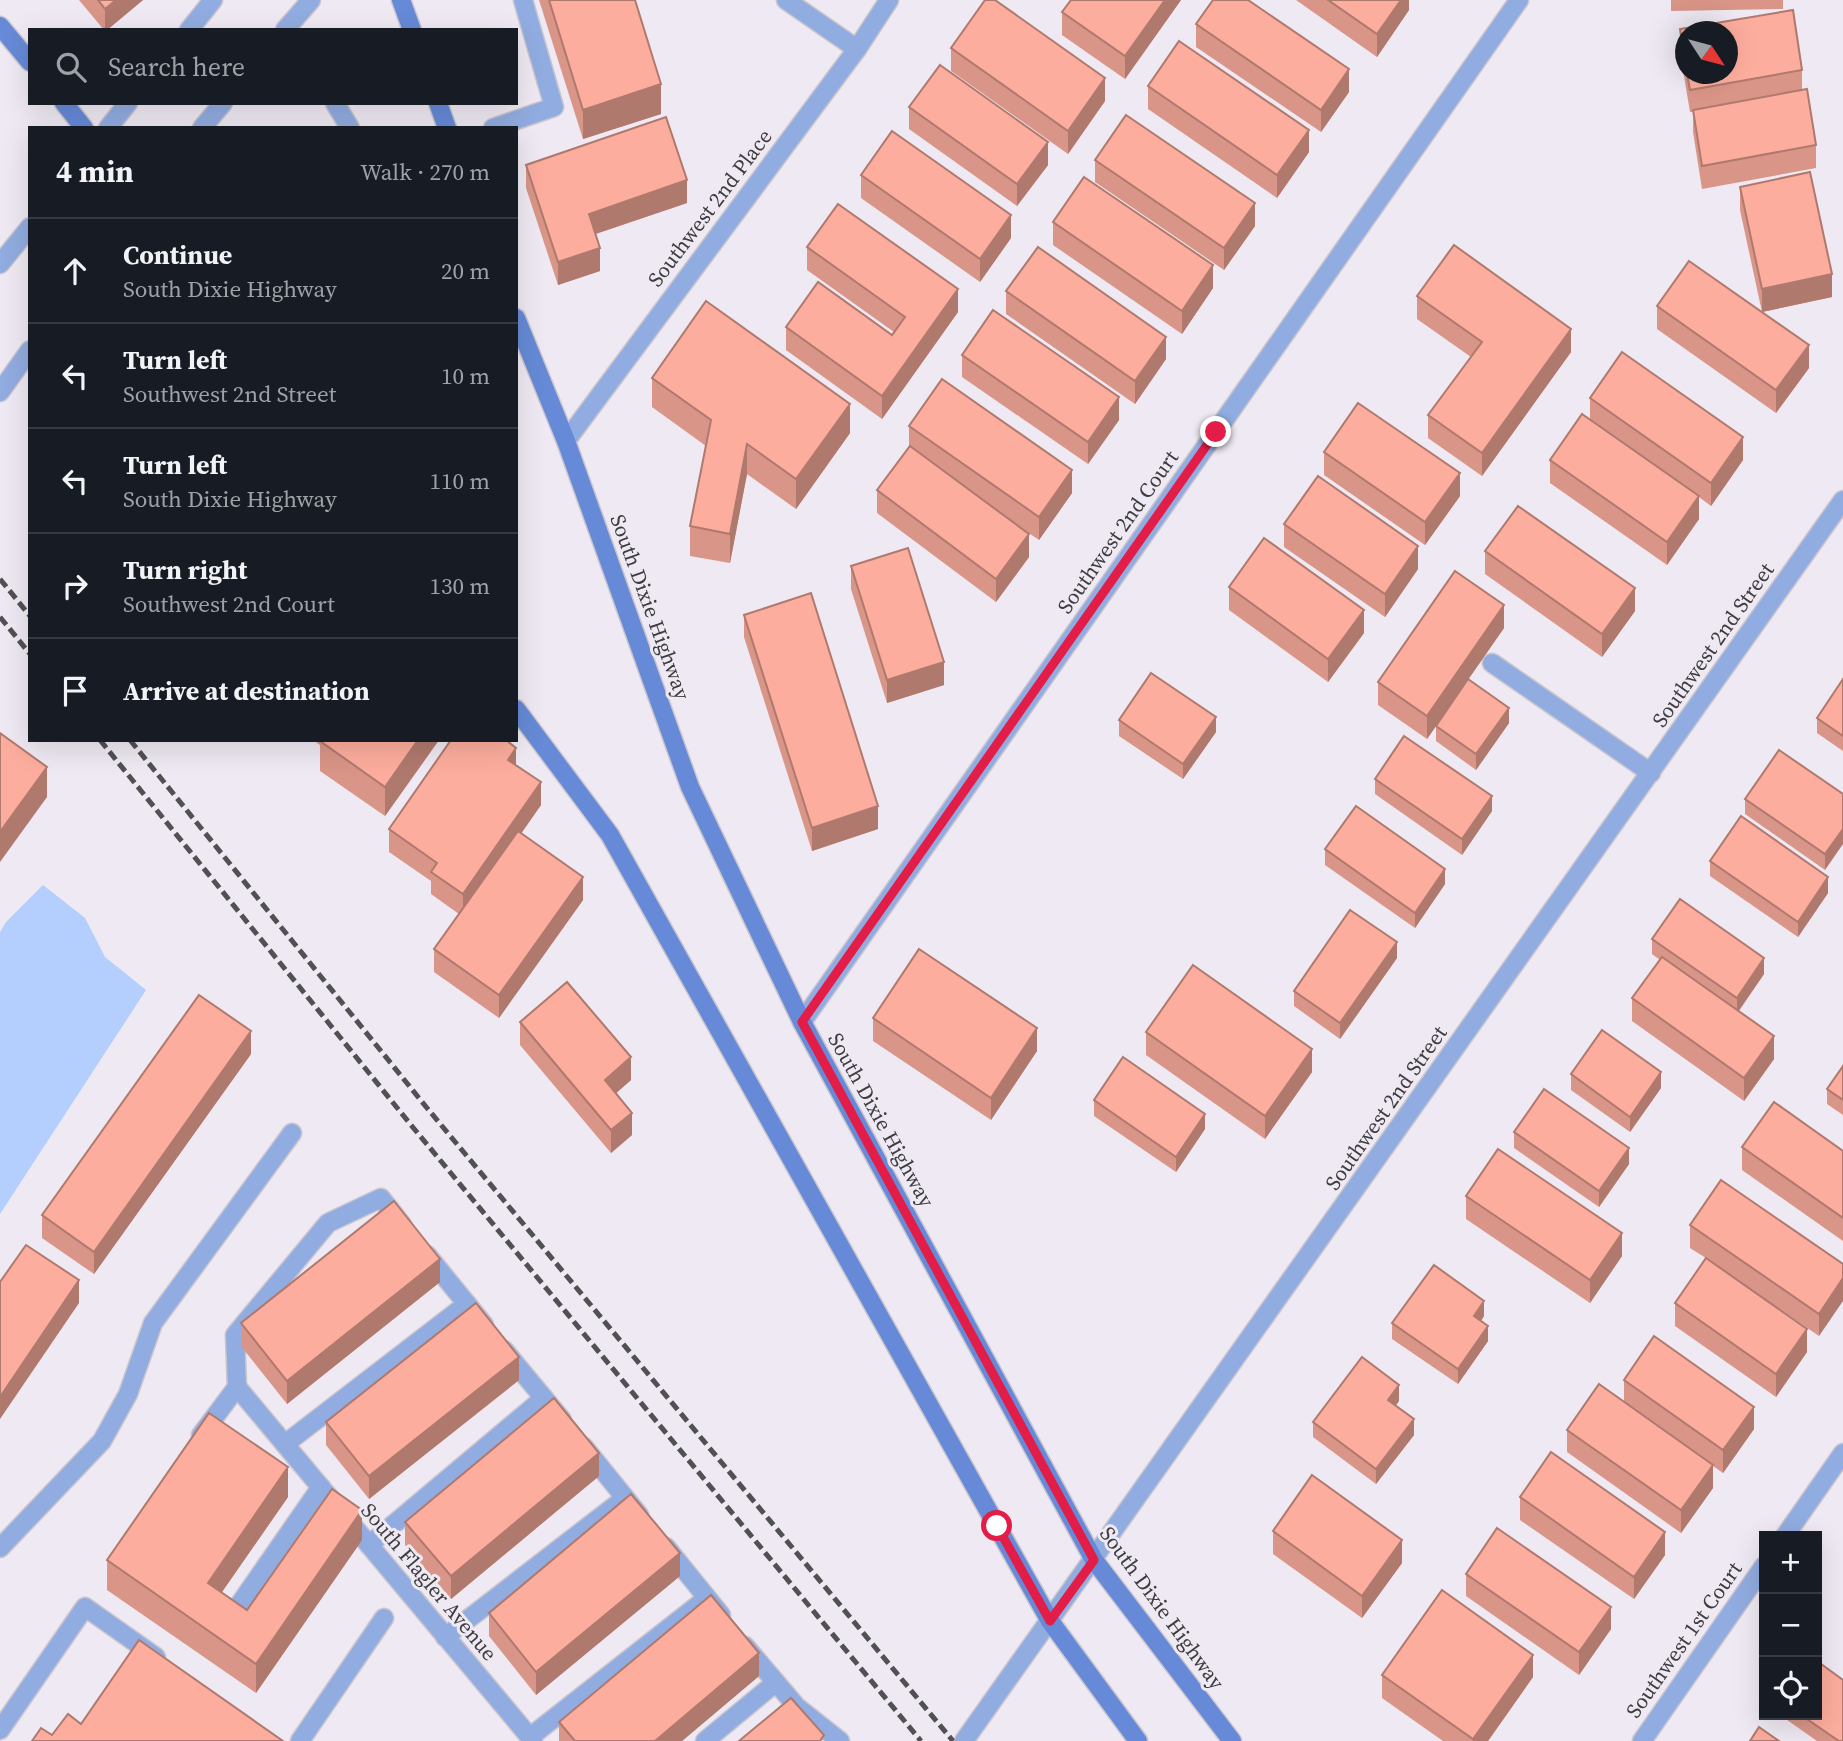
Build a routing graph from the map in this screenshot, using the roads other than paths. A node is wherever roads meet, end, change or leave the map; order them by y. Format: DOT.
graph roads {
  1 [pos="213,0"];
  2 [pos="310,0"];
  3 [pos="401,0"];
  4 [pos="523,0"];
  5 [pos="786,0"];
  6 [pos="890,0"];
  7 [pos="1519,0"];
  8 [pos="0,26"];
  9 [pos="191,28"];
  10 [pos="287,28"];
  11 [pos="411,28"];
  12 [pos="856,49"];
  13 [pos="28,60"];
  14 [pos="66,105"];
  15 [pos="126,105"];
  16 [pos="221,105"];
  17 [pos="336,105"];
  18 [pos="439,105"];
  19 [pos="82,126"];
  20 [pos="110,126"];
  21 [pos="204,126"];
  22 [pos="350,126"];
  23 [pos="446,126"];
  24 [pos="499,126"];
  25 [pos="28,229"];
  26 [pos="0,264"];
  27 [pos="518,323"];
  28 [pos="28,353"];
  29 [pos="0,392"];
  30 [pos="566,441"];
  31 [pos="1843,500"];
  32 [pos="1492,663"];
  33 [pos="518,712"];
  34 [pos="1651,773"];
  35 [pos="802,1022"];
  36 [pos="292,1133"];
  37 [pos="467,1304"];
  38 [pos="237,1387"];
  39 [pos="544,1398"];
  40 [pos="285,1444"];
  41 [pos="1843,1453"];
  42 [pos="187,1454"];
  43 [pos="321,1487"];
  44 [pos="625,1498"];
  45 [pos="1788,1531"];
  46 [pos="369,1545"];
  47 [pos="0,1548"];
  48 [pos="1094,1560"];
  49 [pos="1759,1573"];
  50 [pos="707,1598"];
  51 [pos="230,1618"];
  52 [pos="384,1618"];
  53 [pos="1050,1621"];
  54 [pos="445,1637"];
  55 [pos="175,1670"];
  56 [pos="775,1684"];
  57 [pos="0,1730"];
  58 [pos="531,1739"];
  59 [pos="300,1741"];
  60 [pos="705,1741"];
  61 [pos="840,1741"];
  62 [pos="964,1741"];
  63 [pos="1138,1741"];
  64 [pos="1232,1741"];
  65 [pos="1642,1741"];
  1 -- 9 [label="street"];
  2 -- 10 [label="street"];
  3 -- 11 [label="main road"];
  4 -- 24 [label="street"];
  5 -- 12 [label="street"];
  6 -- 12 [label="street, Southwest 2nd Place"];
  7 -- 35 [label="street, Southwest 2nd Court"];
  8 -- 13 [label="main road"];
  12 -- 30 [label="street, Southwest 2nd Place"];
  14 -- 19 [label="main road"];
  15 -- 20 [label="street"];
  16 -- 21 [label="street"];
  17 -- 22 [label="street"];
  18 -- 23 [label="main road"];
  25 -- 26 [label="street"];
  27 -- 30 [label="main road, South Dixie Highway"];
  28 -- 29 [label="street"];
  30 -- 35 [label="main road, South Dixie Highway"];
  31 -- 34 [label="street, Southwest 2nd Street"];
  32 -- 34 [label="street"];
  33 -- 53 [label="main road"];
  34 -- 48 [label="street, Southwest 2nd Street"];
  35 -- 48 [label="main road, South Dixie Highway"];
  36 -- 47 [label="street"];
  37 -- 38 [label="street"];
  37 -- 39 [label="street"];
  37 -- 40 [label="street"];
  38 -- 40 [label="street, South Flagler Avenue"];
  38 -- 42 [label="street"];
  39 -- 44 [label="street"];
  39 -- 46 [label="street"];
  40 -- 43 [label="street, South Flagler Avenue"];
  41 -- 45 [label="street"];
  43 -- 46 [label="street, South Flagler Avenue"];
  43 -- 51 [label="street"];
  44 -- 50 [label="street"];
  44 -- 54 [label="street"];
  46 -- 54 [label="street, South Flagler Avenue"];
  48 -- 53 [label="street, Southwest 2nd Street"];
  48 -- 64 [label="main road, South Dixie Highway"];
  49 -- 65 [label="street, Southwest 1st Court"];
  50 -- 56 [label="street"];
  50 -- 58 [label="street"];
  52 -- 59 [label="street"];
  53 -- 62 [label="street, Southwest 2nd Street"];
  53 -- 63 [label="main road"];
  54 -- 58 [label="street, South Flagler Avenue"];
  55 -- 57 [label="street"];
  56 -- 60 [label="street"];
  56 -- 61 [label="street"];
}
